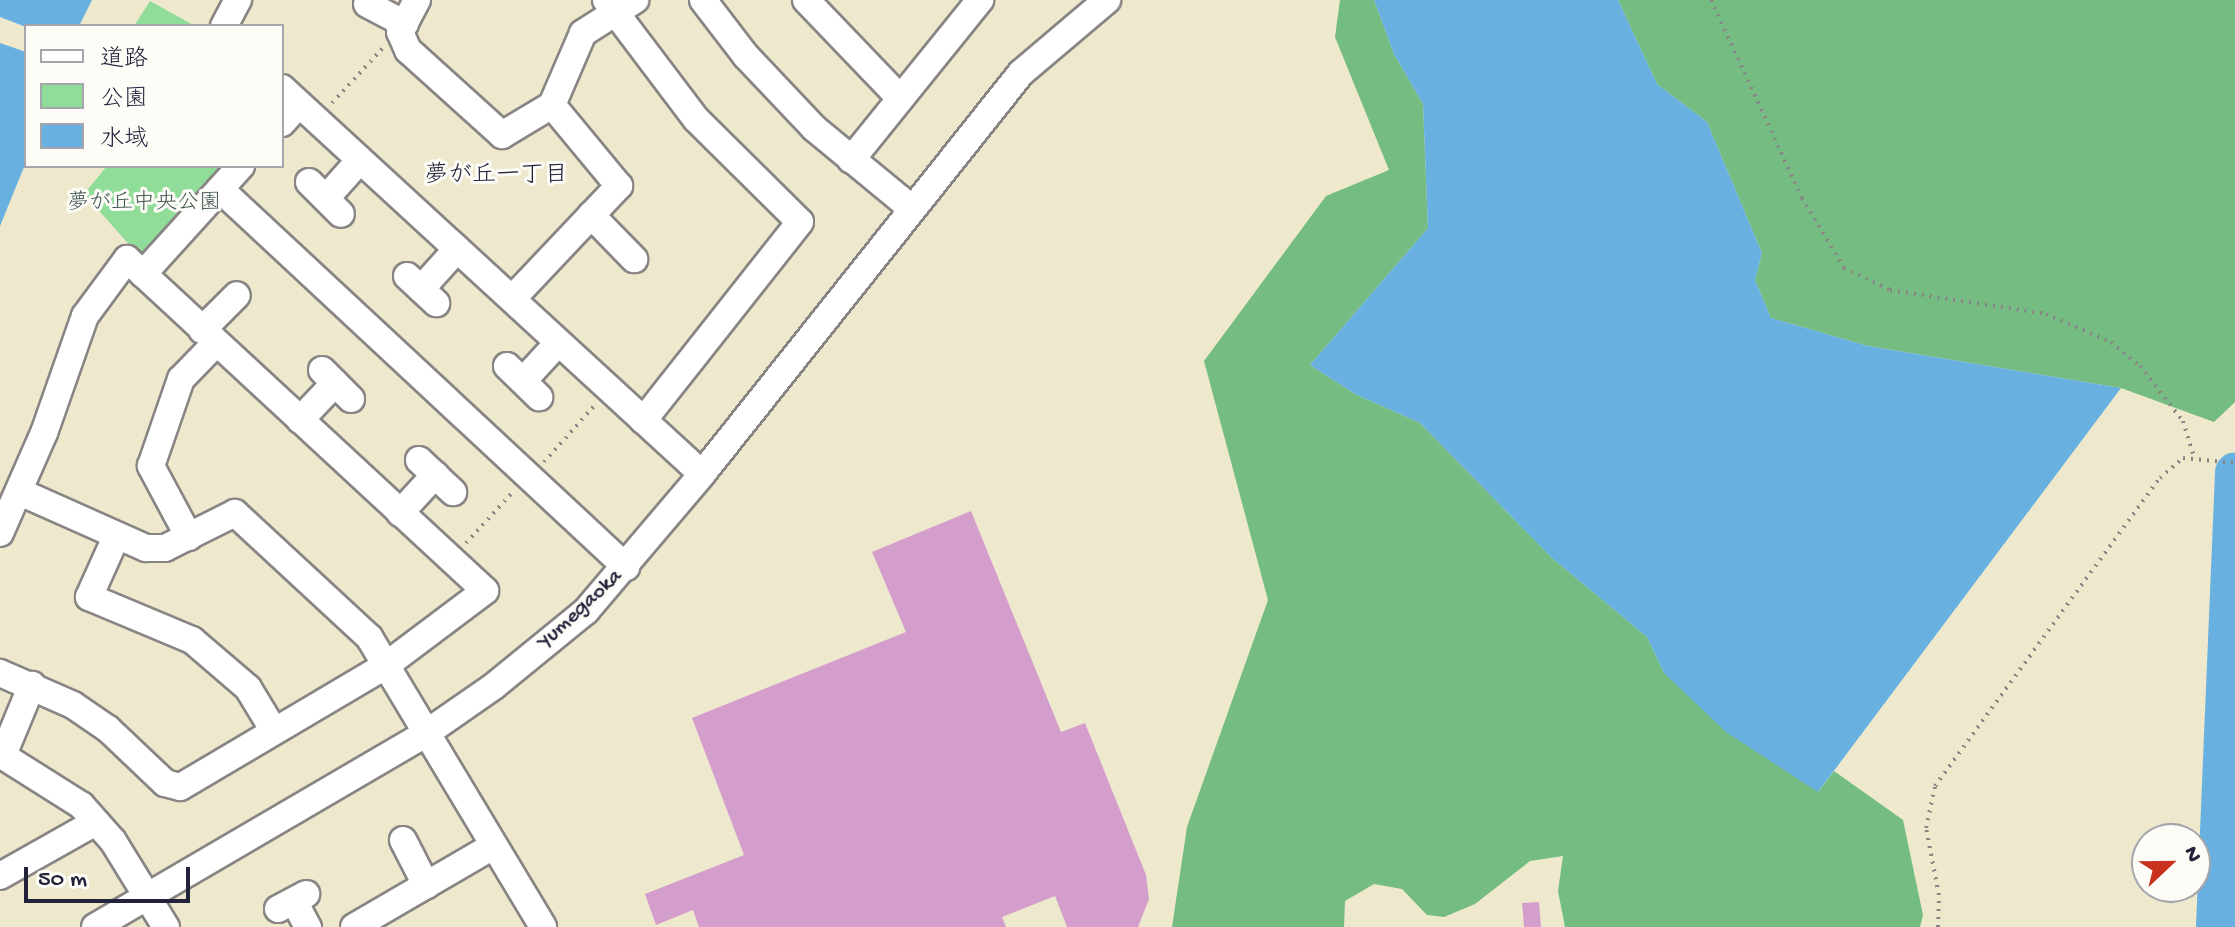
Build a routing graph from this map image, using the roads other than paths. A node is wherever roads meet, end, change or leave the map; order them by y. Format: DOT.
graph roads {
  1 [pos="238,0"];
  2 [pos="417,0"];
  3 [pos="703,0"];
  4 [pos="806,0"];
  5 [pos="1107,0"];
  6 [pos="367,4"];
  7 [pos="969,4"];
  8 [pos="618,5"];
  9 [pos="225,24"];
  10 [pos="404,31"];
  11 [pos="899,97"];
  12 [pos="552,105"];
  13 [pos="295,109"];
  14 [pos="360,160"];
  15 [pos="851,160"];
  16 [pos="239,168"];
  17 [pos="220,189"];
  18 [pos="326,198"];
  19 [pos="911,208"];
  20 [pos="591,215"];
  21 [pos="457,249"];
  22 [pos="635,258"];
  23 [pos="143,274"];
  24 [pos="421,289"];
  25 [pos="237,295"];
  26 [pos="512,299"];
  27 [pos="209,336"];
  28 [pos="558,343"];
  29 [pos="523,382"];
  30 [pos="336,384"];
  31 [pos="300,420"];
  32 [pos="643,421"];
  33 [pos="702,474"];
  34 [pos="436,476"];
  35 [pos="20,492"];
  36 [pos="400,513"];
  37 [pos="0,533"];
  38 [pos="116,537"];
  39 [pos="189,537"];
  40 [pos="626,567"];
  41 [pos="385,666"];
  42 [pos="0,673"];
  43 [pos="32,685"];
  44 [pos="274,731"];
  45 [pos="425,734"];
  46 [pos="1,755"];
  47 [pos="96,822"];
  48 [pos="401,840"];
  49 [pos="493,846"];
  50 [pos="0,876"];
  51 [pos="426,885"];
  52 [pos="148,896"];
  53 [pos="293,901"];
  54 [pos="395,917"];
  55 [pos="95,927"];
  56 [pos="166,927"];
  57 [pos="308,927"];
  58 [pos="354,927"];
  59 [pos="543,927"];
  1 -- 9 [label="street"];
  2 -- 10 [label="street"];
  3 -- 15 [label="street"];
  4 -- 11 [label="street"];
  5 -- 19 [label="street, Yumegaoka"];
  6 -- 10 [label="street"];
  7 -- 11 [label="street"];
  8 -- 12 [label="street"];
  8 -- 32 [label="street"];
  10 -- 12 [label="street"];
  11 -- 15 [label="street"];
  12 -- 20 [label="street"];
  13 -- 14 [label="street"];
  14 -- 18 [label="street"];
  14 -- 21 [label="street"];
  15 -- 19 [label="street"];
  16 -- 17 [label="street"];
  17 -- 23 [label="street"];
  17 -- 40 [label="street"];
  19 -- 33 [label="street, Yumegaoka"];
  20 -- 22 [label="street"];
  20 -- 26 [label="street"];
  21 -- 24 [label="street"];
  21 -- 26 [label="street"];
  23 -- 27 [label="street"];
  23 -- 35 [label="street"];
  25 -- 27 [label="street"];
  26 -- 28 [label="street"];
  27 -- 31 [label="street"];
  27 -- 39 [label="street"];
  28 -- 29 [label="street"];
  28 -- 32 [label="street"];
  30 -- 31 [label="street"];
  31 -- 36 [label="street"];
  32 -- 33 [label="street"];
  33 -- 40 [label="street, Yumegaoka"];
  34 -- 36 [label="street"];
  35 -- 37 [label="street"];
  35 -- 38 [label="street"];
  36 -- 41 [label="street"];
  38 -- 39 [label="street"];
  38 -- 44 [label="street"];
  39 -- 41 [label="street"];
  40 -- 45 [label="street, Yumegaoka"];
  41 -- 44 [label="street"];
  41 -- 45 [label="street"];
  42 -- 43 [label="street"];
  43 -- 44 [label="street"];
  43 -- 46 [label="street"];
  45 -- 49 [label="street"];
  45 -- 52 [label="street, Yumegaoka"];
  46 -- 47 [label="street"];
  47 -- 50 [label="street"];
  47 -- 52 [label="street"];
  48 -- 51 [label="street"];
  49 -- 51 [label="street"];
  49 -- 59 [label="street"];
  51 -- 54 [label="street"];
  52 -- 55 [label="street, Yumegaoka"];
  52 -- 56 [label="street"];
  53 -- 57 [label="street"];
  54 -- 58 [label="street"];
}
